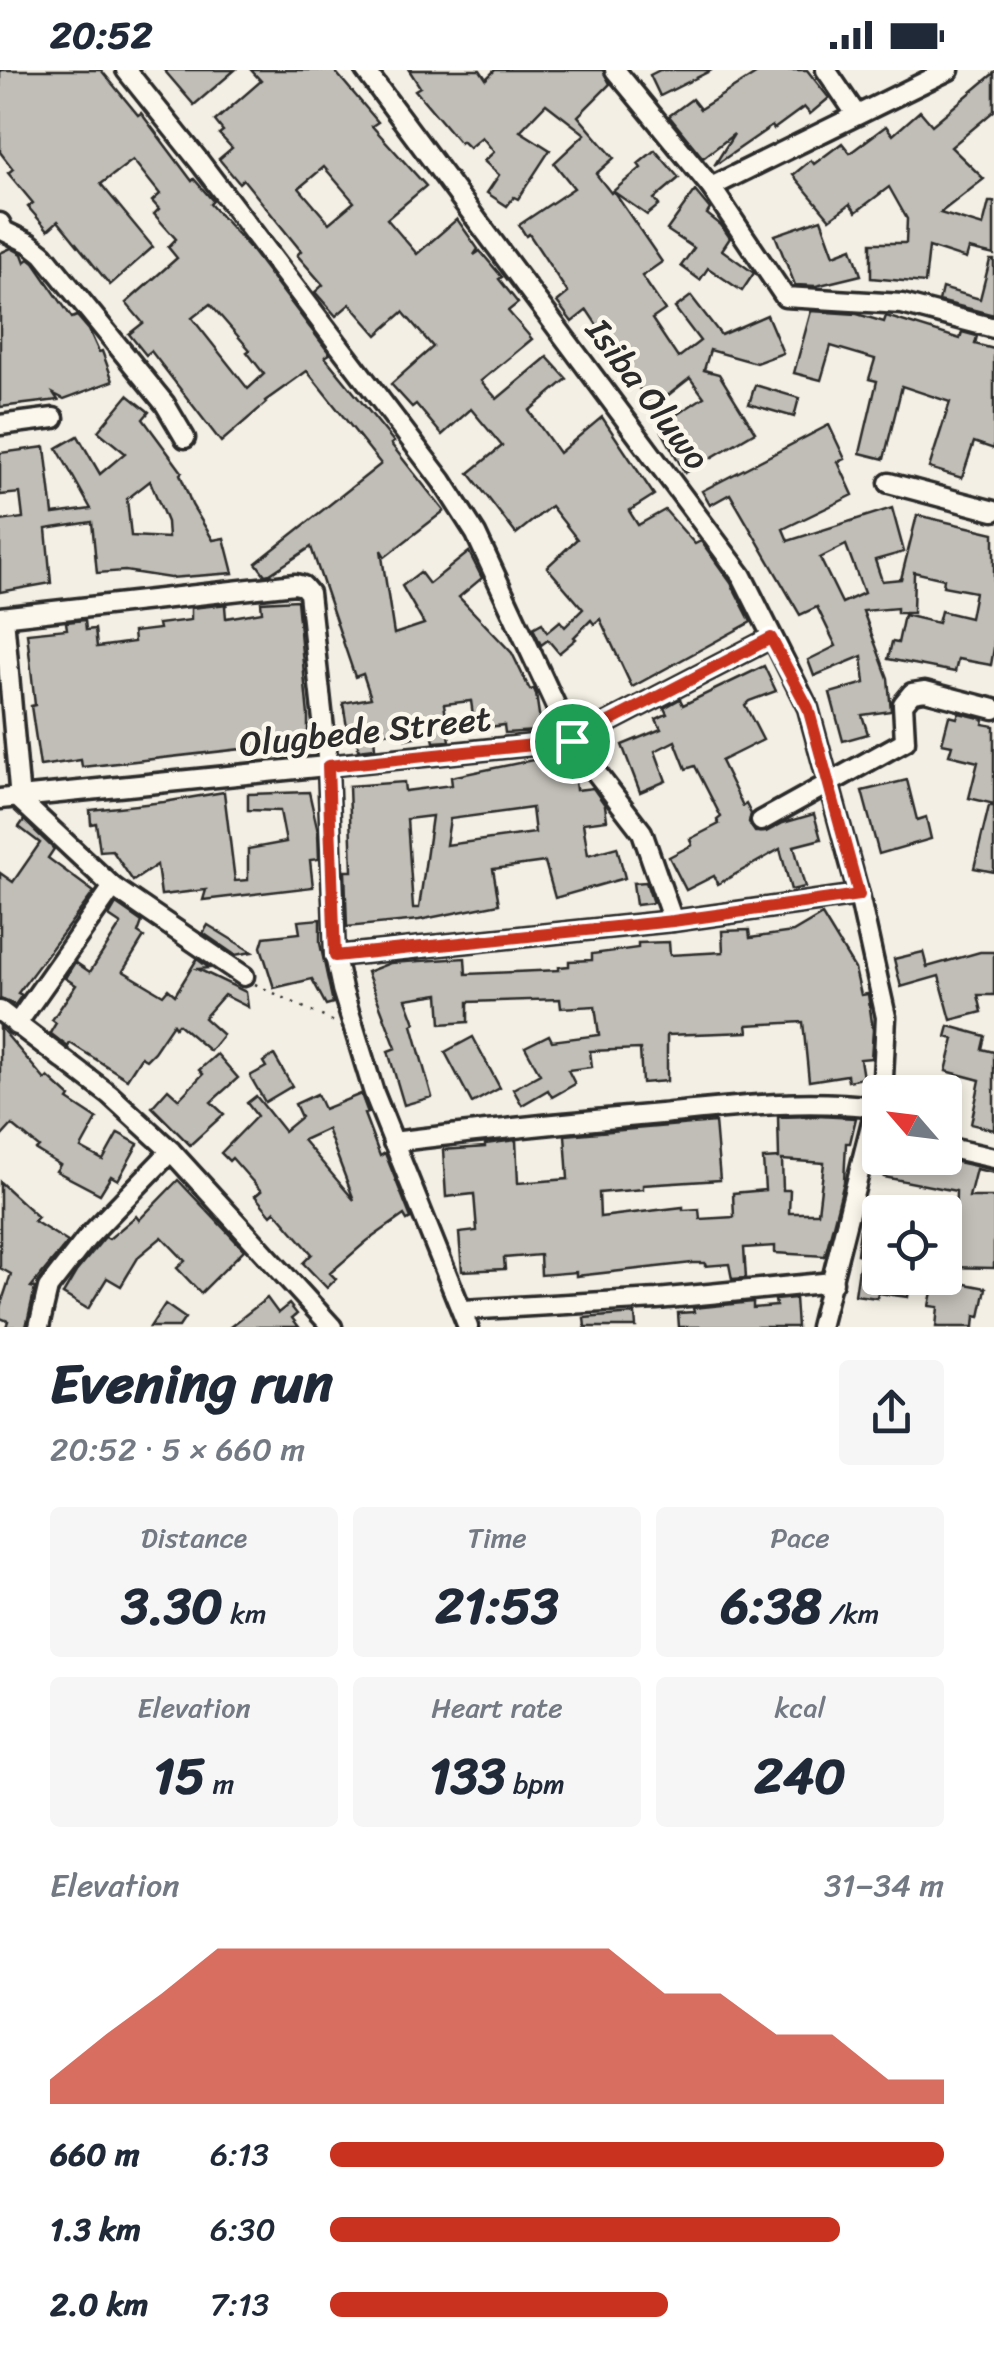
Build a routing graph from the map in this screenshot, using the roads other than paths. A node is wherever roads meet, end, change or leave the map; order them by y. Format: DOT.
graph roads {
  1 [pos="126,70"];
  2 [pos="365,70"];
  3 [pos="615,70"];
  4 [pos="826,70"];
  5 [pos="949,70"];
  6 [pos="856,114"];
  7 [pos="711,187"];
  8 [pos="1,229"];
  9 [pos="994,328"];
  10 [pos="54,418"];
  11 [pos="0,425"];
  12 [pos="185,438"];
  13 [pos="889,483"];
  14 [pos="994,510"];
  15 [pos="2,617"];
  16 [pos="771,638"];
  17 [pos="994,709"];
  18 [pos="572,741"];
  19 [pos="328,766"];
  20 [pos="827,784"];
  21 [pos="0,800"];
  22 [pos="20,800"];
  23 [pos="761,821"];
  24 [pos="113,888"];
  25 [pos="859,895"];
  26 [pos="673,921"];
  27 [pos="335,956"];
  28 [pos="244,976"];
  29 [pos="0,1011"];
  30 [pos="16,1025"];
  31 [pos="883,1075"];
  32 [pos="862,1105"];
  33 [pos="394,1142"];
  34 [pos="962,1150"];
  35 [pos="172,1151"];
  36 [pos="994,1158"];
  37 [pos="863,1175"];
  38 [pos="833,1282"];
  39 [pos="466,1319"];
  40 [pos="39,1327"];
  41 [pos="332,1327"];
  42 [pos="820,1327"];
  1 -- 18 [label="street"];
  2 -- 16 [label="street, Isiba Oluwo"];
  3 -- 7 [label="street"];
  4 -- 6 [label="street"];
  5 -- 6 [label="street"];
  6 -- 7 [label="street"];
  7 -- 9 [label="street"];
  8 -- 12 [label="street"];
  10 -- 11 [label="street"];
  13 -- 14 [label="street"];
  15 -- 19 [label="street"];
  15 -- 22 [label="street"];
  16 -- 18 [label="street, Olugbede Street"];
  16 -- 20 [label="street, Isiba Oluwo"];
  17 -- 20 [label="street"];
  18 -- 19 [label="street, Olugbede Street"];
  18 -- 26 [label="street"];
  19 -- 22 [label="street, Olugbede Street"];
  19 -- 27 [label="street"];
  20 -- 23 [label="street"];
  20 -- 25 [label="street, Isiba Oluwo"];
  21 -- 22 [label="street, Olugbede Street"];
  22 -- 24 [label="street"];
  24 -- 28 [label="street"];
  24 -- 30 [label="street"];
  25 -- 26 [label="street"];
  25 -- 31 [label="street, Isiba Oluwo"];
  26 -- 27 [label="street"];
  27 -- 33 [label="street"];
  29 -- 30 [label="street"];
  30 -- 35 [label="street"];
  32 -- 33 [label="street"];
  33 -- 39 [label="street"];
  34 -- 36 [label="street"];
  35 -- 40 [label="street"];
  35 -- 41 [label="street"];
  37 -- 38 [label="street, Isiba Oluwo"];
  38 -- 39 [label="street"];
  38 -- 42 [label="street, Isiba Oluwo"];
}
